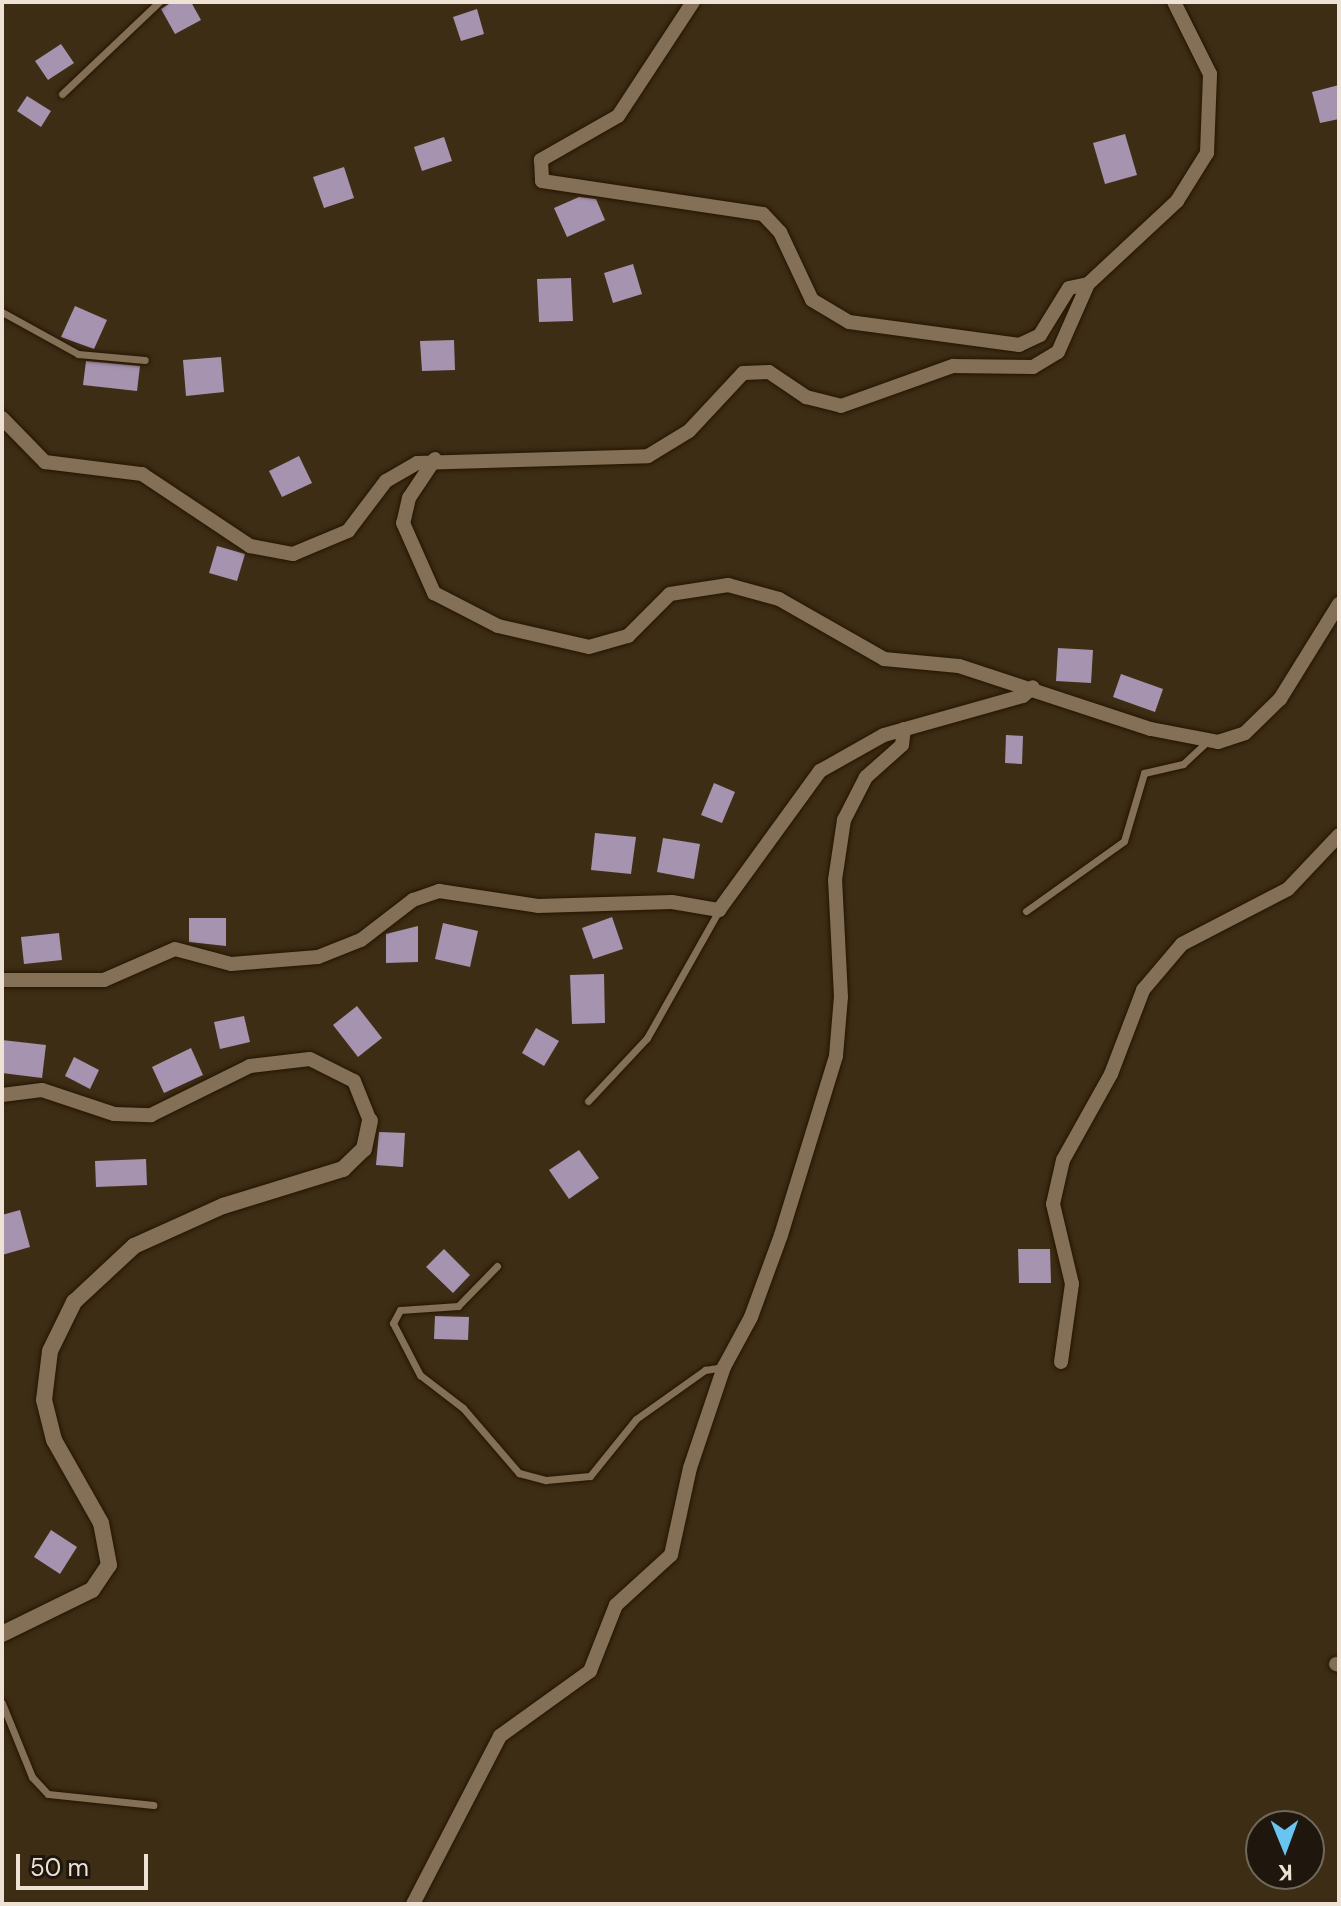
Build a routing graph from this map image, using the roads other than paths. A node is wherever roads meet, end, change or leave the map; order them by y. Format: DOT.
graph roads {
  1 [pos="159,2"];
  2 [pos="693,2"];
  3 [pos="1174,2"];
  4 [pos="62,94"];
  5 [pos="1088,284"];
  6 [pos="2,312"];
  7 [pos="145,360"];
  8 [pos="2,418"];
  9 [pos="435,459"];
  10 [pos="1339,604"];
  11 [pos="1033,687"];
  12 [pos="904,729"];
  13 [pos="1207,742"];
  14 [pos="1339,835"];
  15 [pos="719,910"];
  16 [pos="1026,911"];
  17 [pos="2,980"];
  18 [pos="2,1095"];
  19 [pos="588,1101"];
  20 [pos="370,1121"];
  21 [pos="497,1266"];
  22 [pos="1061,1362"];
  23 [pos="724,1367"];
  24 [pos="2,1634"];
  25 [pos="2,1703"];
  26 [pos="153,1805"];
  27 [pos="413,1904"];
  1 -- 4 [label="lane"];
  2 -- 5 [label="street"];
  3 -- 5 [label="street"];
  5 -- 9 [label="street"];
  6 -- 7 [label="lane"];
  8 -- 9 [label="street"];
  9 -- 11 [label="street"];
  10 -- 13 [label="street"];
  11 -- 12 [label="street"];
  11 -- 13 [label="street"];
  12 -- 15 [label="street"];
  12 -- 23 [label="street"];
  13 -- 16 [label="lane"];
  14 -- 22 [label="street"];
  15 -- 17 [label="street"];
  15 -- 19 [label="lane"];
  18 -- 20 [label="street"];
  20 -- 24 [label="street"];
  21 -- 23 [label="lane"];
  23 -- 27 [label="street"];
  25 -- 26 [label="lane"];
}
